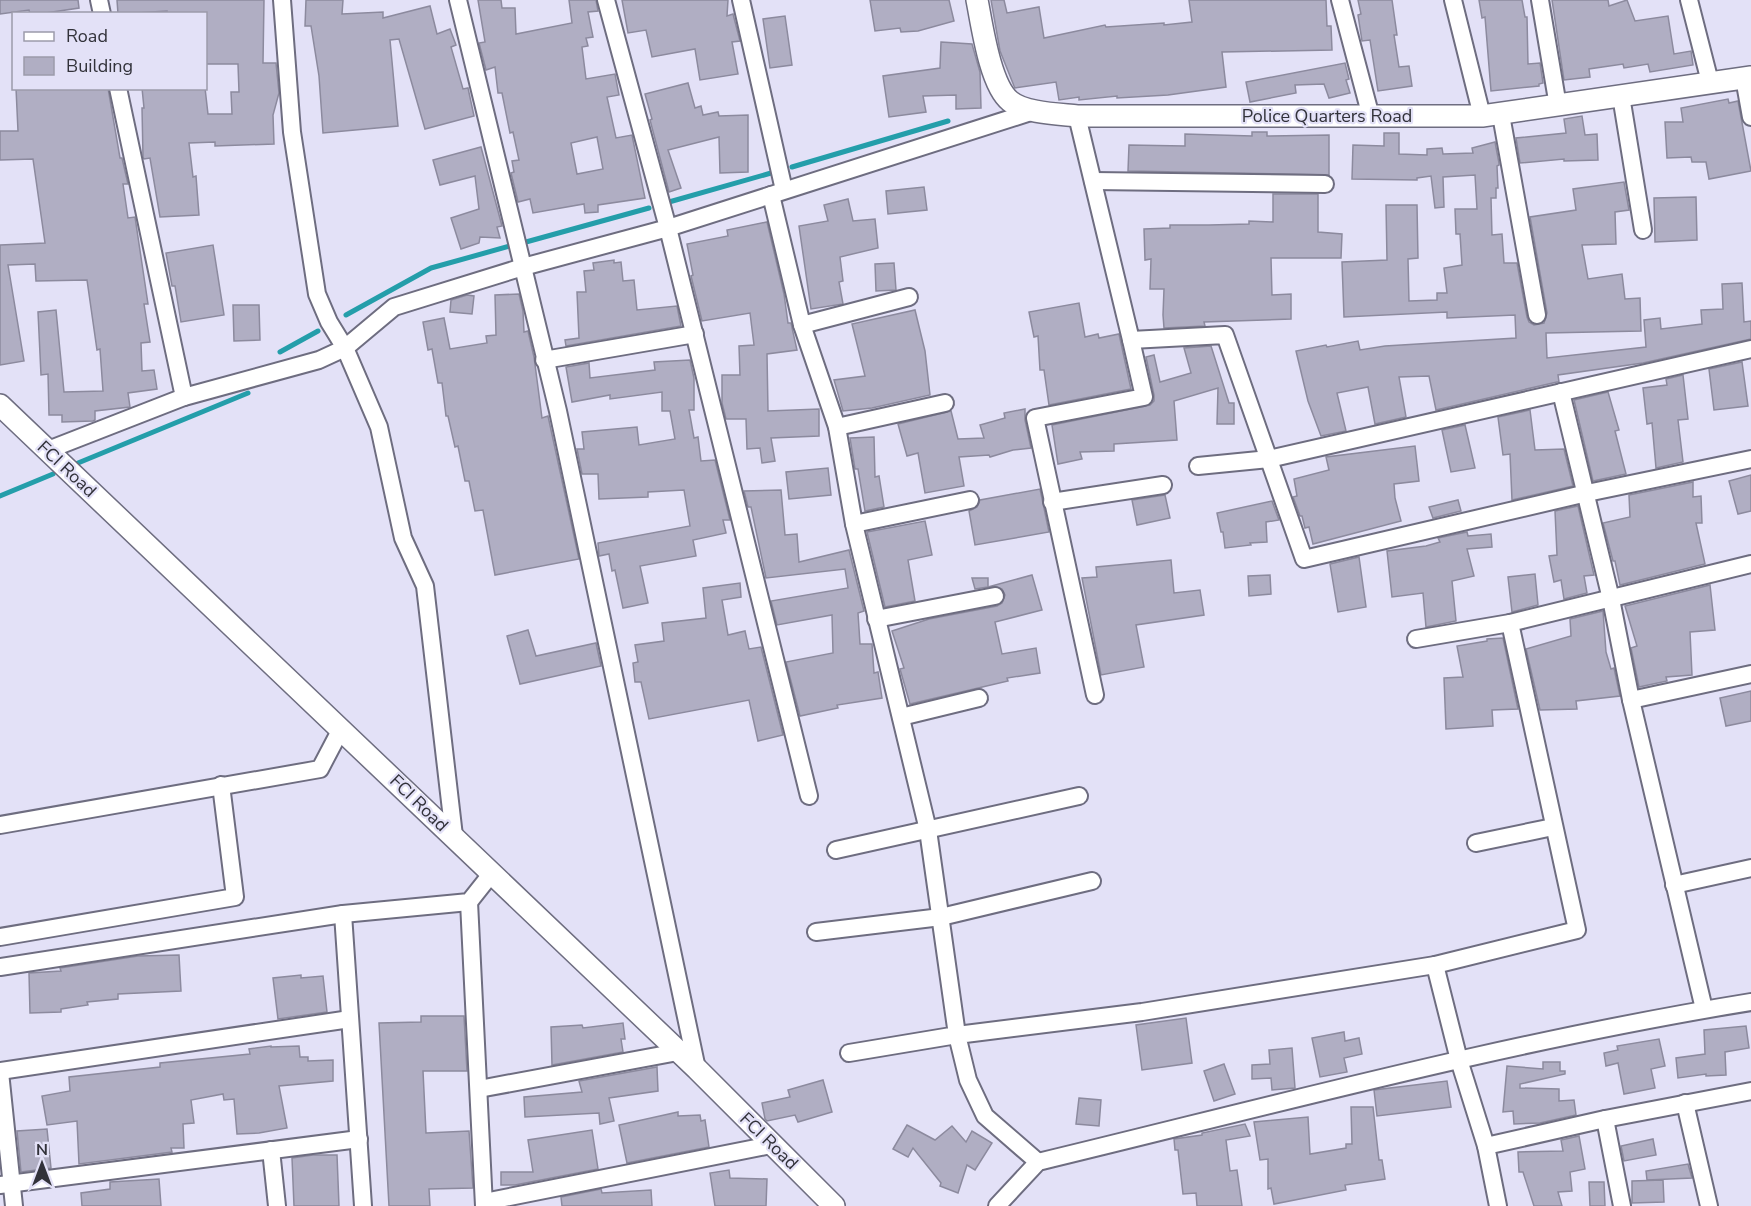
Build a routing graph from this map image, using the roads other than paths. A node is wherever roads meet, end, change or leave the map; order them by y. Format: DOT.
graph roads {
  1 [pos="282,0"];
  2 [pos="458,0"];
  3 [pos="606,0"];
  4 [pos="741,0"];
  5 [pos="976,0"];
  6 [pos="1340,0"];
  7 [pos="1453,0"];
  8 [pos="1540,0"];
  9 [pos="1689,0"];
  10 [pos="1748,78"];
  11 [pos="1710,82"];
  12 [pos="118,90"];
  13 [pos="1621,96"];
  14 [pos="1558,106"];
  15 [pos="1034,111"];
  16 [pos="1492,115"];
  17 [pos="1077,116"];
  18 [pos="1371,117"];
  19 [pos="1751,117"];
  20 [pos="1093,182"];
  21 [pos="1325,184"];
  22 [pos="778,193"];
  23 [pos="668,228"];
  24 [pos="1643,230"];
  25 [pos="523,267"];
  26 [pos="909,297"];
  27 [pos="1537,315"];
  28 [pos="802,325"];
  29 [pos="695,334"];
  30 [pos="1131,340"];
  31 [pos="345,348"];
  32 [pos="1751,349"];
  33 [pos="544,360"];
  34 [pos="1561,392"];
  35 [pos="184,397"];
  36 [pos="945,403"];
  37 [pos="0,405"];
  38 [pos="837,427"];
  39 [pos="48,450"];
  40 [pos="1269,459"];
  41 [pos="1751,459"];
  42 [pos="1198,466"];
  43 [pos="1163,485"];
  44 [pos="1587,493"];
  45 [pos="970,500"];
  46 [pos="1052,502"];
  47 [pos="854,524"];
  48 [pos="1751,564"];
  49 [pos="995,596"];
  50 [pos="1611,599"];
  51 [pos="876,619"];
  52 [pos="1510,623"];
  53 [pos="1416,639"];
  54 [pos="1751,674"];
  55 [pos="1095,695"];
  56 [pos="979,698"];
  57 [pos="1631,700"];
  58 [pos="901,717"];
  59 [pos="341,729"];
  60 [pos="221,785"];
  61 [pos="809,796"];
  62 [pos="1079,796"];
  63 [pos="0,825"];
  64 [pos="1553,826"];
  65 [pos="928,830"];
  66 [pos="454,836"];
  67 [pos="1476,843"];
  68 [pos="836,850"];
  69 [pos="1751,868"];
  70 [pos="492,873"];
  71 [pos="1092,881"];
  72 [pos="1674,885"];
  73 [pos="469,902"];
  74 [pos="343,914"];
  75 [pos="941,916"];
  76 [pos="816,932"];
  77 [pos="0,937"];
  78 [pos="1435,965"];
  79 [pos="0,967"];
  80 [pos="1751,1002"];
  81 [pos="1704,1009"];
  82 [pos="350,1019"];
  83 [pos="957,1035"];
  84 [pos="678,1052"];
  85 [pos="849,1053"];
  86 [pos="1459,1060"];
  87 [pos="697,1069"];
  88 [pos="0,1071"];
  89 [pos="478,1089"];
  90 [pos="1751,1091"];
  91 [pos="1685,1103"];
  92 [pos="1605,1119"];
  93 [pos="358,1139"];
  94 [pos="771,1145"];
  95 [pos="1486,1146"];
  96 [pos="271,1150"];
  97 [pos="1038,1162"];
  98 [pos="6,1184"];
  99 [pos="484,1204"];
  100 [pos="14,1206"];
  101 [pos="277,1206"];
  102 [pos="363,1206"];
  103 [pos="834,1206"];
  104 [pos="997,1206"];
  105 [pos="1498,1206"];
  106 [pos="1622,1206"];
  107 [pos="1709,1206"];
  1 -- 31 [label="street"];
  2 -- 25 [label="street"];
  3 -- 23 [label="street"];
  4 -- 22 [label="street"];
  5 -- 15 [label="street, Police Quarters Road"];
  6 -- 18 [label="street"];
  7 -- 16 [label="street"];
  8 -- 14 [label="street"];
  9 -- 11 [label="street"];
  10 -- 11 [label="street, Police Quarters Road"];
  10 -- 19 [label="street"];
  11 -- 13 [label="street, Police Quarters Road"];
  12 -- 35 [label="street"];
  13 -- 14 [label="street, Police Quarters Road"];
  13 -- 24 [label="street"];
  14 -- 16 [label="street, Police Quarters Road"];
  15 -- 17 [label="street, Police Quarters Road"];
  15 -- 22 [label="street"];
  16 -- 18 [label="street, Police Quarters Road"];
  16 -- 27 [label="street"];
  17 -- 18 [label="street, Police Quarters Road"];
  17 -- 20 [label="street"];
  20 -- 21 [label="street"];
  20 -- 30 [label="street"];
  22 -- 23 [label="street"];
  22 -- 28 [label="street"];
  23 -- 25 [label="street"];
  23 -- 29 [label="street"];
  25 -- 31 [label="street"];
  25 -- 33 [label="street"];
  26 -- 28 [label="street"];
  28 -- 38 [label="street"];
  29 -- 33 [label="street"];
  29 -- 61 [label="street"];
  30 -- 40 [label="street"];
  30 -- 46 [label="street"];
  31 -- 35 [label="street"];
  31 -- 66 [label="street"];
  32 -- 34 [label="street"];
  33 -- 87 [label="street"];
  34 -- 40 [label="street"];
  34 -- 44 [label="street"];
  35 -- 39 [label="street"];
  36 -- 38 [label="street"];
  37 -- 39 [label="street, FCI Road"];
  38 -- 47 [label="street"];
  39 -- 59 [label="street, FCI Road"];
  40 -- 42 [label="street"];
  40 -- 44 [label="street"];
  41 -- 44 [label="street"];
  43 -- 46 [label="street"];
  44 -- 50 [label="street"];
  45 -- 47 [label="street"];
  46 -- 55 [label="street"];
  47 -- 51 [label="street"];
  48 -- 50 [label="street"];
  49 -- 51 [label="street"];
  50 -- 52 [label="street"];
  50 -- 57 [label="street"];
  51 -- 58 [label="street"];
  52 -- 53 [label="street"];
  52 -- 64 [label="street"];
  54 -- 57 [label="street"];
  56 -- 58 [label="street"];
  57 -- 72 [label="street"];
  58 -- 65 [label="street"];
  59 -- 60 [label="street"];
  59 -- 66 [label="street, FCI Road"];
  60 -- 63 [label="street"];
  60 -- 77 [label="street"];
  62 -- 65 [label="street"];
  64 -- 67 [label="street"];
  64 -- 78 [label="street"];
  65 -- 68 [label="street"];
  65 -- 75 [label="street"];
  66 -- 70 [label="street, FCI Road"];
  69 -- 72 [label="street"];
  70 -- 73 [label="street"];
  70 -- 84 [label="street, FCI Road"];
  71 -- 75 [label="street"];
  72 -- 81 [label="street"];
  73 -- 74 [label="street"];
  73 -- 89 [label="street"];
  74 -- 79 [label="street"];
  74 -- 82 [label="street"];
  75 -- 76 [label="street"];
  75 -- 83 [label="street"];
  78 -- 83 [label="street"];
  78 -- 86 [label="street"];
  80 -- 81 [label="street"];
  81 -- 86 [label="street"];
  82 -- 88 [label="street"];
  82 -- 93 [label="street"];
  83 -- 85 [label="street"];
  83 -- 97 [label="street"];
  84 -- 87 [label="street, FCI Road"];
  84 -- 89 [label="street"];
  86 -- 95 [label="street"];
  86 -- 97 [label="street"];
  87 -- 94 [label="street, FCI Road"];
  88 -- 98 [label="street"];
  89 -- 99 [label="street"];
  90 -- 91 [label="street"];
  91 -- 92 [label="street"];
  91 -- 107 [label="street"];
  92 -- 95 [label="street"];
  92 -- 106 [label="street"];
  93 -- 96 [label="street"];
  93 -- 102 [label="street"];
  94 -- 99 [label="street"];
  94 -- 103 [label="street, FCI Road"];
  95 -- 105 [label="street"];
  96 -- 98 [label="street"];
  96 -- 101 [label="street"];
  97 -- 104 [label="street"];
  98 -- 100 [label="street"];
}
